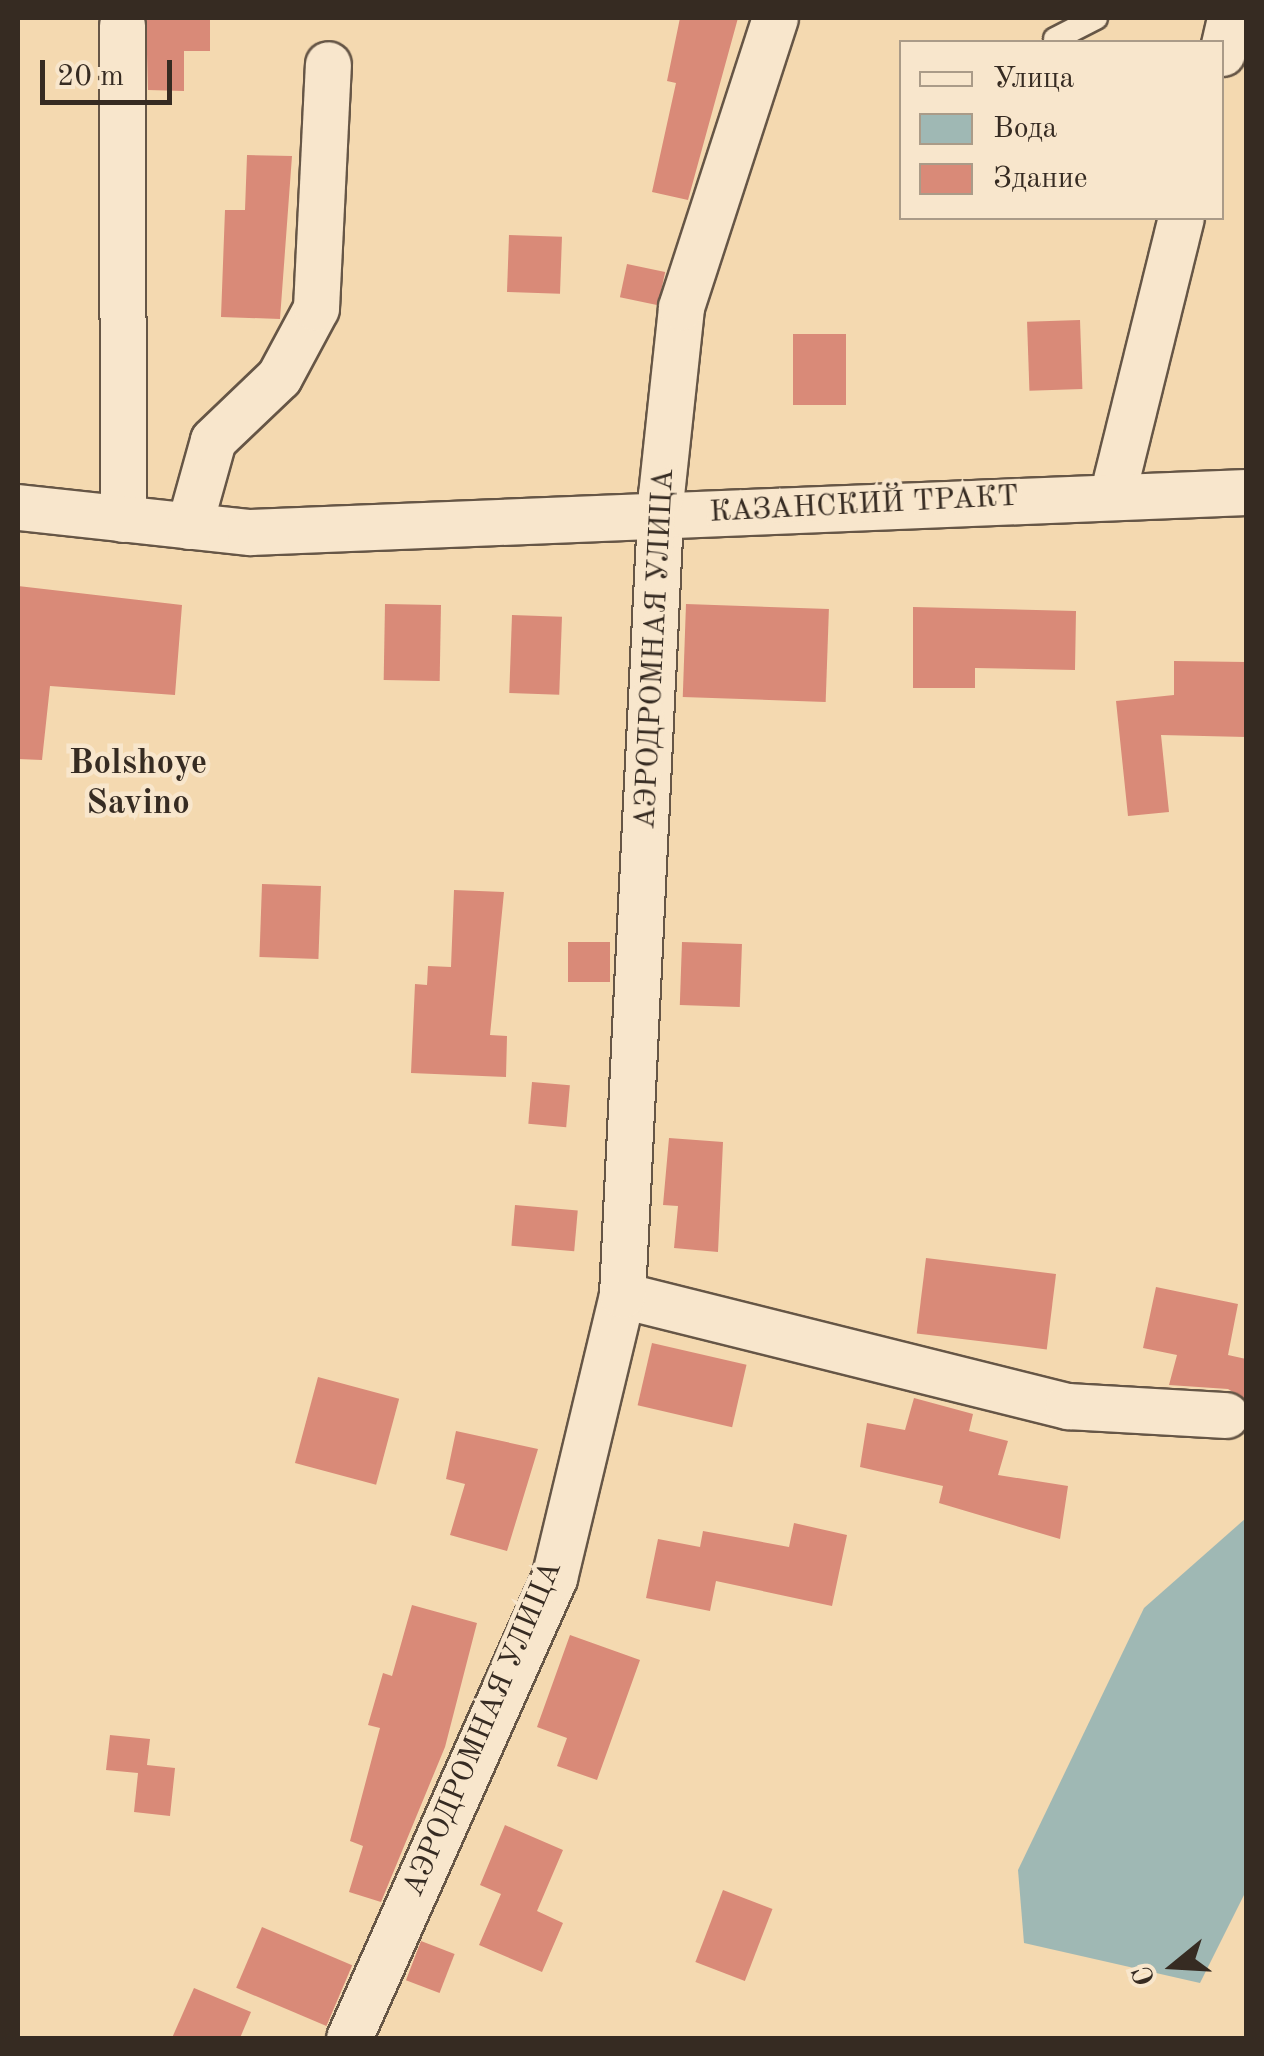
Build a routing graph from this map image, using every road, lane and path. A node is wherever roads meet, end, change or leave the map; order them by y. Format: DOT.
graph roads {
  1 [pos="775,18"];
  2 [pos="1096,18"];
  3 [pos="1230,18"];
  4 [pos="122,25"];
  5 [pos="1055,39"];
  6 [pos="1224,44"];
  7 [pos="328,64"];
  8 [pos="1181,220"];
  9 [pos="1113,492"];
  10 [pos="1246,492"];
  11 [pos="18,507"];
  12 [pos="662,516"];
  13 [pos="124,518"];
  14 [pos="189,526"];
  15 [pos="622,1295"];
  16 [pos="1226,1415"];
  17 [pos="348,2038"];
  1 -- 12 [label="street, АЭРОДРОМНАЯ УЛИЦА"];
  2 -- 5 [label="lane"];
  3 -- 6 [label="street"];
  4 -- 13 [label="street"];
  7 -- 14 [label="street"];
  8 -- 9 [label="street"];
  9 -- 10 [label="street, КАЗАНСКИЙ ТРАКТ"];
  9 -- 12 [label="street, КАЗАНСКИЙ ТРАКТ"];
  11 -- 13 [label="street, КАЗАНСКИЙ ТРАКТ"];
  12 -- 14 [label="street, КАЗАНСКИЙ ТРАКТ"];
  12 -- 15 [label="street, АЭРОДРОМНАЯ УЛИЦА"];
  13 -- 14 [label="street, КАЗАНСКИЙ ТРАКТ"];
  15 -- 16 [label="street"];
  15 -- 17 [label="street, АЭРОДРОМНАЯ УЛИЦА"];
}
